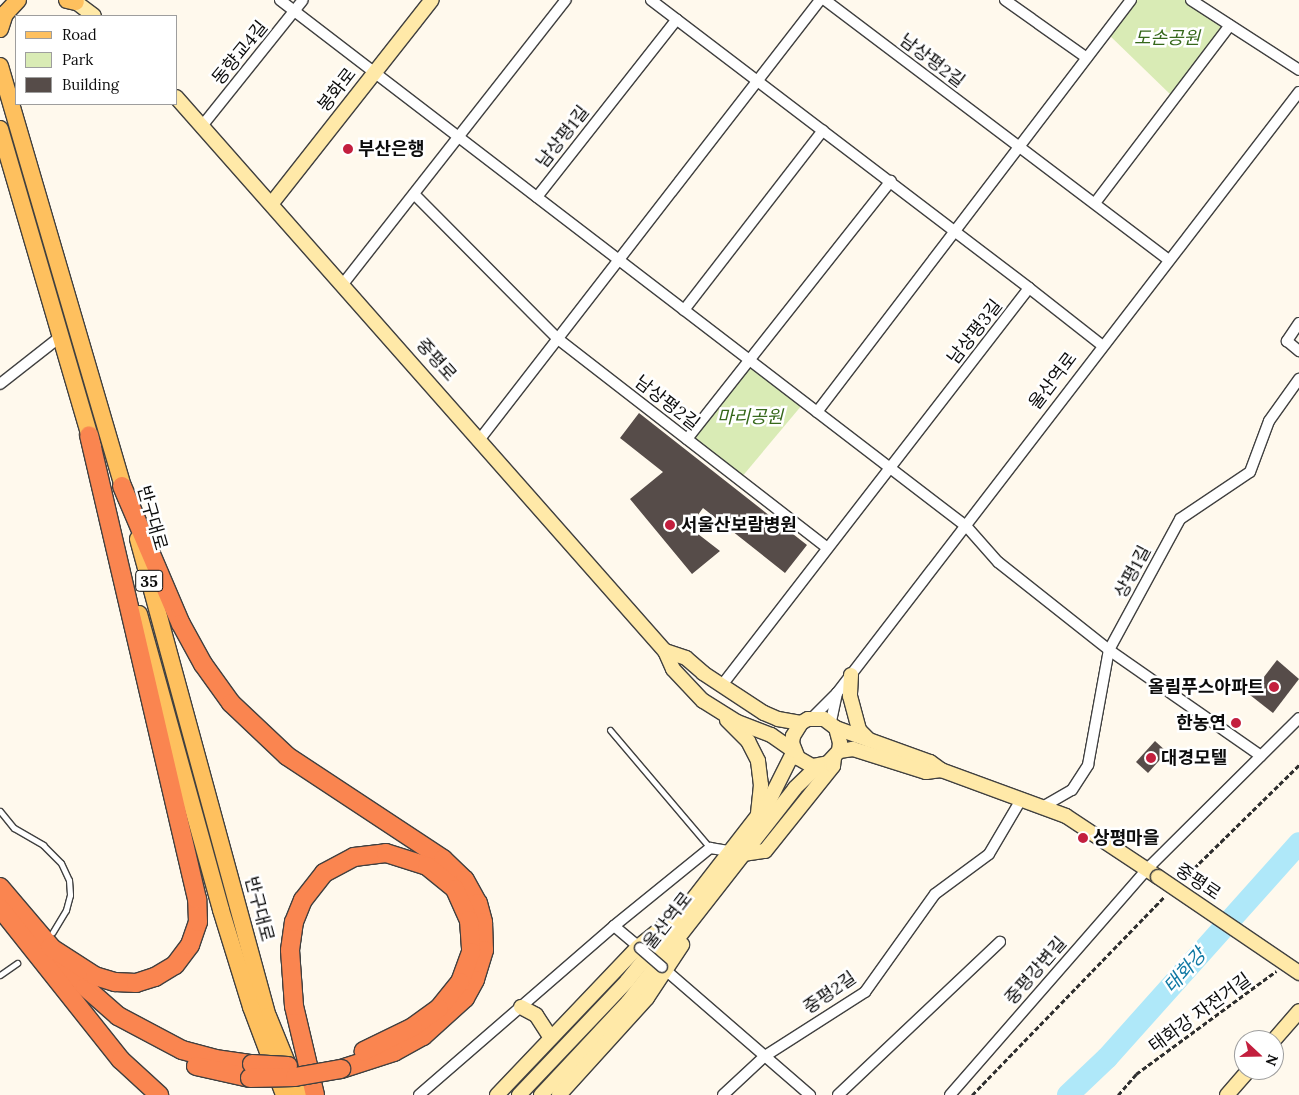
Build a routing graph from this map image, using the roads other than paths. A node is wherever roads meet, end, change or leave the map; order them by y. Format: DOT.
graph roads {
  1 [pos="18,0"];
  2 [pos="74,0"];
  3 [pos="280,0"];
  4 [pos="303,0"];
  5 [pos="432,0"];
  6 [pos="566,0"];
  7 [pos="651,0"];
  8 [pos="820,0"];
  9 [pos="825,0"];
  10 [pos="1005,0"];
  11 [pos="1131,0"];
  12 [pos="1191,0"];
  13 [pos="295,11"];
  14 [pos="93,15"];
  15 [pos="676,19"];
  16 [pos="1230,25"];
  17 [pos="0,29"];
  18 [pos="1087,58"];
  19 [pos="0,66"];
  20 [pos="1299,70"];
  21 [pos="375,72"];
  22 [pos="758,80"];
  23 [pos="1299,92"];
  24 [pos="178,99"];
  25 [pos="202,126"];
  26 [pos="0,129"];
  27 [pos="823,130"];
  28 [pos="459,137"];
  29 [pos="1020,147"];
  30 [pos="891,181"];
  31 [pos="414,194"];
  32 [pos="537,197"];
  33 [pos="272,203"];
  34 [pos="1095,204"];
  35 [pos="957,231"];
  36 [pos="619,260"];
  37 [pos="1170,260"];
  38 [pos="343,284"];
  39 [pos="1029,288"];
  40 [pos="684,310"];
  41 [pos="1299,323"];
  42 [pos="60,337"];
  43 [pos="558,338"];
  44 [pos="1103,346"];
  45 [pos="1299,351"];
  46 [pos="749,360"];
  47 [pos="1299,379"];
  48 [pos="0,384"];
  49 [pos="817,412"];
  50 [pos="89,435"];
  51 [pos="480,438"];
  52 [pos="687,439"];
  53 [pos="890,468"];
  54 [pos="122,486"];
  55 [pos="967,527"];
  56 [pos="827,548"];
  57 [pos="1109,650"];
  58 [pos="665,651"];
  59 [pos="851,674"];
  60 [pos="722,685"];
  61 [pos="837,693"];
  62 [pos="720,712"];
  63 [pos="1299,718"];
  64 [pos="807,720"];
  65 [pos="834,725"];
  66 [pos="610,730"];
  67 [pos="869,740"];
  68 [pos="794,751"];
  69 [pos="836,754"];
  70 [pos="1261,756"];
  71 [pos="818,766"];
  72 [pos="941,770"];
  73 [pos="1022,798"];
  74 [pos="1044,806"];
  75 [pos="0,810"];
  76 [pos="757,816"];
  77 [pos="710,848"];
  78 [pos="737,852"];
  79 [pos="1152,873"];
  80 [pos="0,887"];
  81 [pos="0,908"];
  82 [pos="695,908"];
  83 [pos="614,926"];
  84 [pos="51,940"];
  85 [pos="1000,942"];
  86 [pos="639,948"];
  87 [pos="18,963"];
  88 [pos="665,970"];
  89 [pos="1299,973"];
  90 [pos="0,975"];
  91 [pos="59,982"];
  92 [pos="522,1007"];
  93 [pos="1299,1011"];
  94 [pos="1283,1030"];
  95 [pos="551,1038"];
  96 [pos="765,1056"];
  97 [pos="339,1064"];
  98 [pos="251,1071"];
  99 [pos="1240,1080"];
  100 [pos="159,1095"];
  101 [pos="284,1095"];
  102 [pos="300,1095"];
  103 [pos="315,1095"];
  104 [pos="419,1095"];
  105 [pos="497,1095"];
  106 [pos="519,1095"];
  107 [pos="541,1095"];
  108 [pos="559,1095"];
  109 [pos="724,1095"];
  110 [pos="810,1095"];
  111 [pos="838,1095"];
  112 [pos="950,1095"];
  113 [pos="1227,1095"];
  1 -- 17 [label="main road"];
  2 -- 14 [label="main road"];
  3 -- 13 [label="street"];
  4 -- 13 [label="street, 동향교4길"];
  5 -- 21 [label="main road, 봉화로"];
  6 -- 28 [label="street"];
  7 -- 15 [label="street"];
  8 -- 22 [label="street"];
  9 -- 29 [label="street, 남상평2길"];
  10 -- 18 [label="street"];
  11 -- 18 [label="street"];
  12 -- 16 [label="street"];
  13 -- 21 [label="street"];
  13 -- 25 [label="street, 동향교4길"];
  15 -- 22 [label="street"];
  15 -- 32 [label="street, 남상평1길"];
  16 -- 20 [label="street"];
  16 -- 34 [label="street"];
  18 -- 29 [label="street"];
  19 -- 54 [label="main road, 반구대로 / 35"];
  21 -- 28 [label="street"];
  21 -- 33 [label="main road, 봉화로"];
  22 -- 27 [label="street"];
  22 -- 36 [label="street"];
  23 -- 37 [label="street, 울산역로"];
  24 -- 25 [label="main road, 중평로"];
  25 -- 33 [label="main road, 중평로"];
  26 -- 42 [label="main road, 반구대로 / 35"];
  27 -- 30 [label="street"];
  27 -- 40 [label="street"];
  28 -- 31 [label="street"];
  28 -- 32 [label="street"];
  29 -- 34 [label="street"];
  29 -- 35 [label="street"];
  30 -- 35 [label="street"];
  30 -- 46 [label="street"];
  31 -- 38 [label="street"];
  31 -- 43 [label="street"];
  32 -- 36 [label="street"];
  33 -- 38 [label="main road, 중평로"];
  34 -- 37 [label="street"];
  35 -- 39 [label="street"];
  35 -- 49 [label="street"];
  36 -- 40 [label="street"];
  36 -- 43 [label="street"];
  37 -- 44 [label="street, 울산역로"];
  38 -- 51 [label="main road, 중평로"];
  39 -- 44 [label="street"];
  39 -- 53 [label="street, 남상평3길"];
  40 -- 46 [label="street"];
  41 -- 45 [label="street"];
  42 -- 48 [label="street"];
  42 -- 50 [label="main road, 반구대로 / 35"];
  43 -- 51 [label="street"];
  43 -- 52 [label="street, 남상평2길"];
  44 -- 55 [label="street, 울산역로"];
  46 -- 49 [label="street"];
  46 -- 52 [label="street"];
  47 -- 57 [label="street, 상평1길"];
  49 -- 53 [label="street"];
  50 -- 84 [label="highway"];
  50 -- 101 [label="main road, 반구대로 / 35"];
  51 -- 58 [label="main road, 중평로"];
  52 -- 56 [label="street, 남상평2길"];
  53 -- 55 [label="street"];
  53 -- 56 [label="street, 남상평3길"];
  54 -- 97 [label="highway"];
  54 -- 102 [label="main road, 반구대로 / 35"];
  55 -- 57 [label="street"];
  55 -- 59 [label="street, 울산역로"];
  56 -- 60 [label="street, 남상평3길"];
  57 -- 70 [label="street"];
  57 -- 74 [label="street, 상평1길"];
  58 -- 60 [label="main road"];
  58 -- 62 [label="main road, 중평로"];
  59 -- 61 [label="street, 울산역로"];
  59 -- 67 [label="main road"];
  60 -- 64 [label="main road"];
  61 -- 64 [label="street, 울산역로"];
  61 -- 65 [label="street"];
  62 -- 68 [label="main road"];
  62 -- 76 [label="main road"];
  63 -- 70 [label="street, 중평강변길"];
  64 -- 65 [label="main road"];
  64 -- 68 [label="main road"];
  65 -- 67 [label="main road"];
  65 -- 69 [label="main road"];
  66 -- 77 [label="lane"];
  67 -- 72 [label="main road"];
  68 -- 71 [label="main road"];
  68 -- 76 [label="main road, 울산역로"];
  69 -- 71 [label="main road"];
  69 -- 72 [label="main road"];
  69 -- 78 [label="main road"];
  70 -- 79 [label="street, 중평강변길"];
  71 -- 78 [label="main road, 울산역로"];
  72 -- 73 [label="main road, 중평로"];
  73 -- 74 [label="main road, 중평로"];
  73 -- 96 [label="street, 중평2길"];
  74 -- 79 [label="main road, 중평로"];
  75 -- 84 [label="lane"];
  76 -- 78 [label="main road, 울산역로"];
  77 -- 78 [label="street"];
  77 -- 83 [label="street, 울산역로"];
  78 -- 82 [label="main road, 울산역로"];
  79 -- 89 [label="main road, 중평로, bridge"];
  79 -- 112 [label="street, 중평강변길"];
  80 -- 84 [label="highway"];
  81 -- 91 [label="highway"];
  82 -- 86 [label="main road"];
  82 -- 88 [label="main road"];
  82 -- 106 [label="main road, 울산역로"];
  82 -- 107 [label="main road, 울산역로"];
  83 -- 86 [label="street"];
  83 -- 92 [label="street, 울산역로"];
  84 -- 98 [label="highway"];
  85 -- 111 [label="street"];
  86 -- 88 [label="street, bridge"];
  86 -- 95 [label="main road"];
  87 -- 90 [label="lane"];
  88 -- 96 [label="street"];
  88 -- 108 [label="main road"];
  91 -- 98 [label="highway"];
  91 -- 100 [label="highway"];
  92 -- 95 [label="main road"];
  92 -- 104 [label="street, 울산역로"];
  93 -- 94 [label="main road"];
  95 -- 105 [label="main road"];
  96 -- 109 [label="street, 중평2길"];
  96 -- 110 [label="street"];
  97 -- 98 [label="highway, bridge"];
  97 -- 103 [label="highway"];
  99 -- 113 [label="main road"];
}
